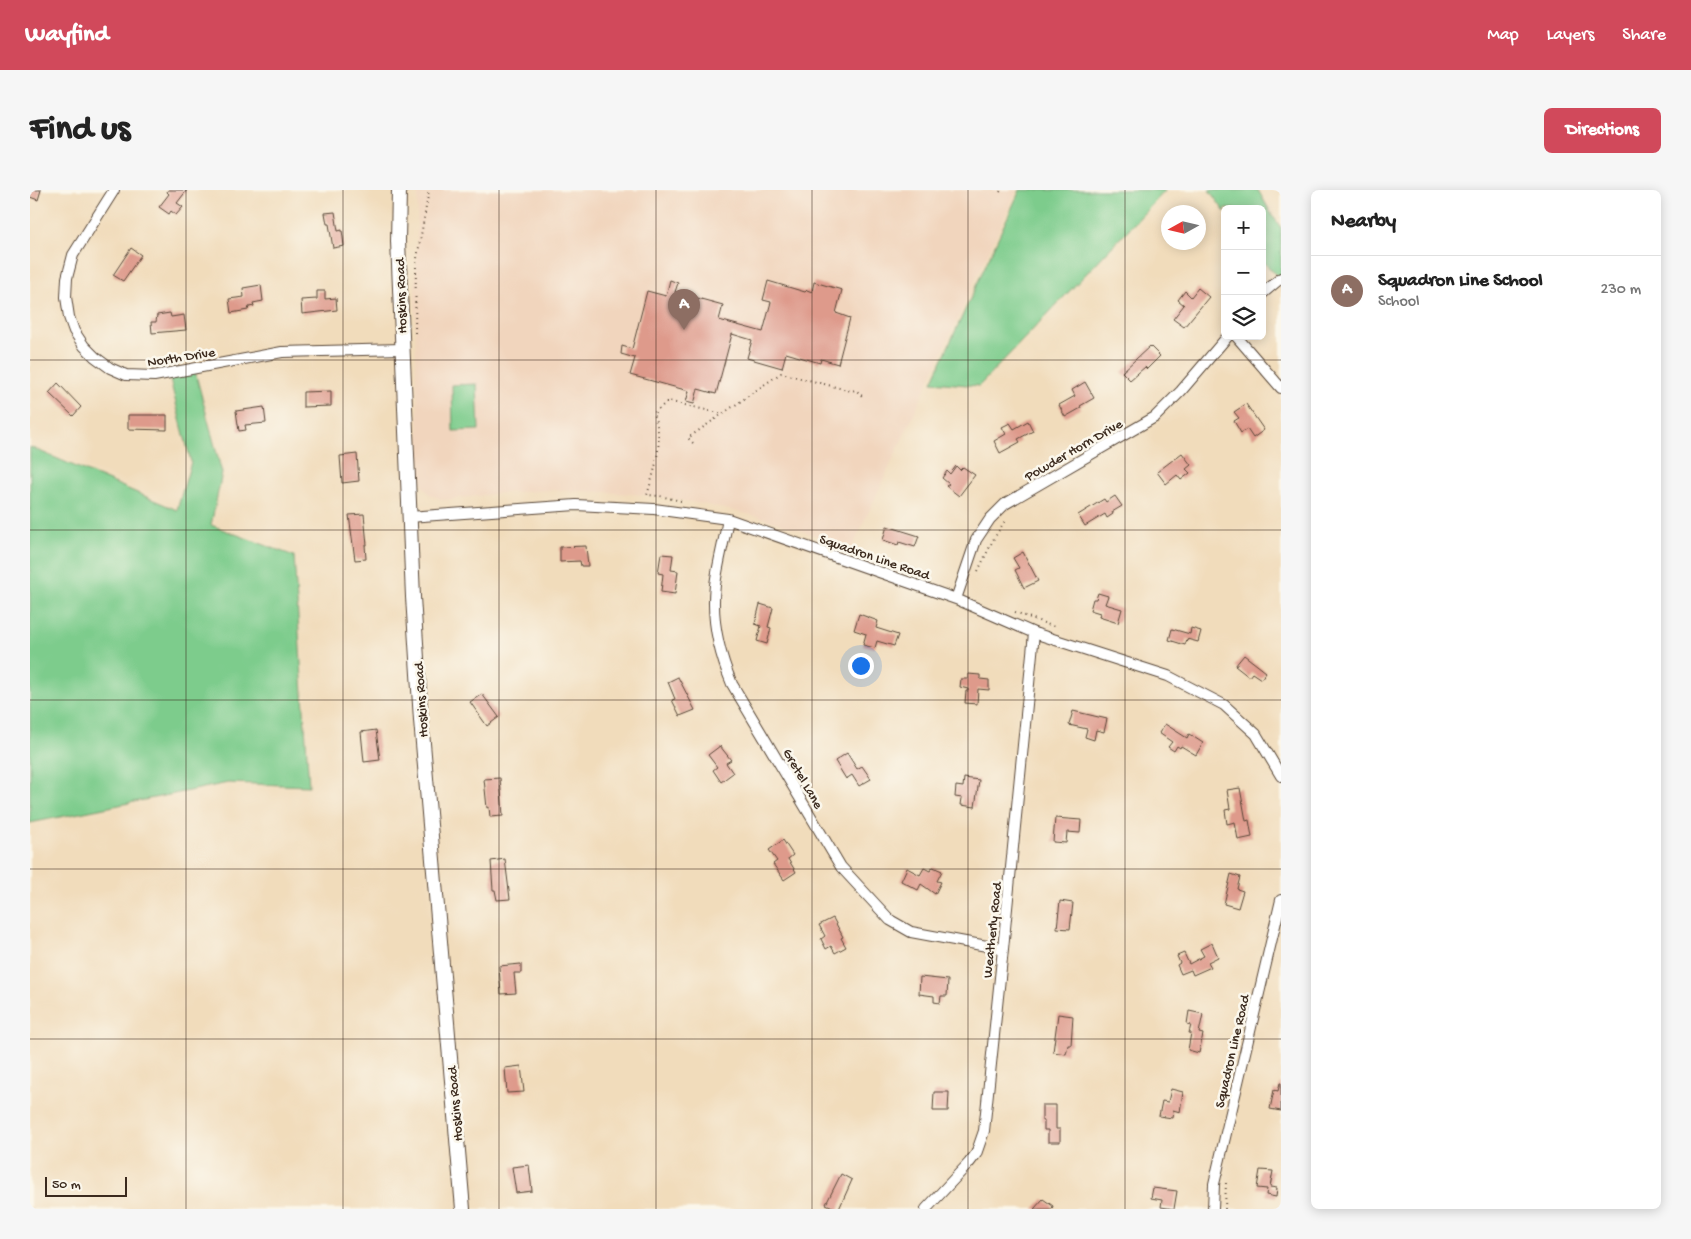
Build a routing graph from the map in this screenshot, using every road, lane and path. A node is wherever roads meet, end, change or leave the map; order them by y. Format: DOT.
graph roads {
  1 [pos="114,190"];
  2 [pos="399,190"];
  3 [pos="429,190"];
  4 [pos="1281,278"];
  5 [pos="1266,291"];
  6 [pos="415,334"];
  7 [pos="1225,340"];
  8 [pos="1239,340"];
  9 [pos="402,349"];
  10 [pos="1281,388"];
  11 [pos="864,398"];
  12 [pos="723,414"];
  13 [pos="693,444"];
  14 [pos="686,502"];
  15 [pos="409,517"];
  16 [pos="728,519"];
  17 [pos="956,599"];
  18 [pos="1034,633"];
  19 [pos="1281,776"];
  20 [pos="1281,900"];
  21 [pos="1003,949"];
  22 [pos="463,1209"];
  23 [pos="926,1209"];
  24 [pos="1213,1209"];
  1 -- 9 [label="street, North Drive"];
  2 -- 9 [label="street, Hoskins Road"];
  3 -- 6 [label="path"];
  4 -- 5 [label="street"];
  7 -- 17 [label="street, Powder Horn Drive"];
  8 -- 10 [label="street"];
  9 -- 15 [label="street, Hoskins Road"];
  11 -- 12 [label="path"];
  12 -- 13 [label="path"];
  12 -- 14 [label="path"];
  15 -- 16 [label="street, Squadron Line Road"];
  15 -- 22 [label="street, Hoskins Road"];
  16 -- 17 [label="street, Squadron Line Road"];
  16 -- 21 [label="street, Gretel Lane"];
  17 -- 18 [label="street, Squadron Line Road"];
  18 -- 19 [label="street, Squadron Line Road"];
  18 -- 21 [label="street, Weatherly Road"];
  20 -- 24 [label="street, Squadron Line Road"];
  21 -- 23 [label="street, Weatherly Road"];
}
